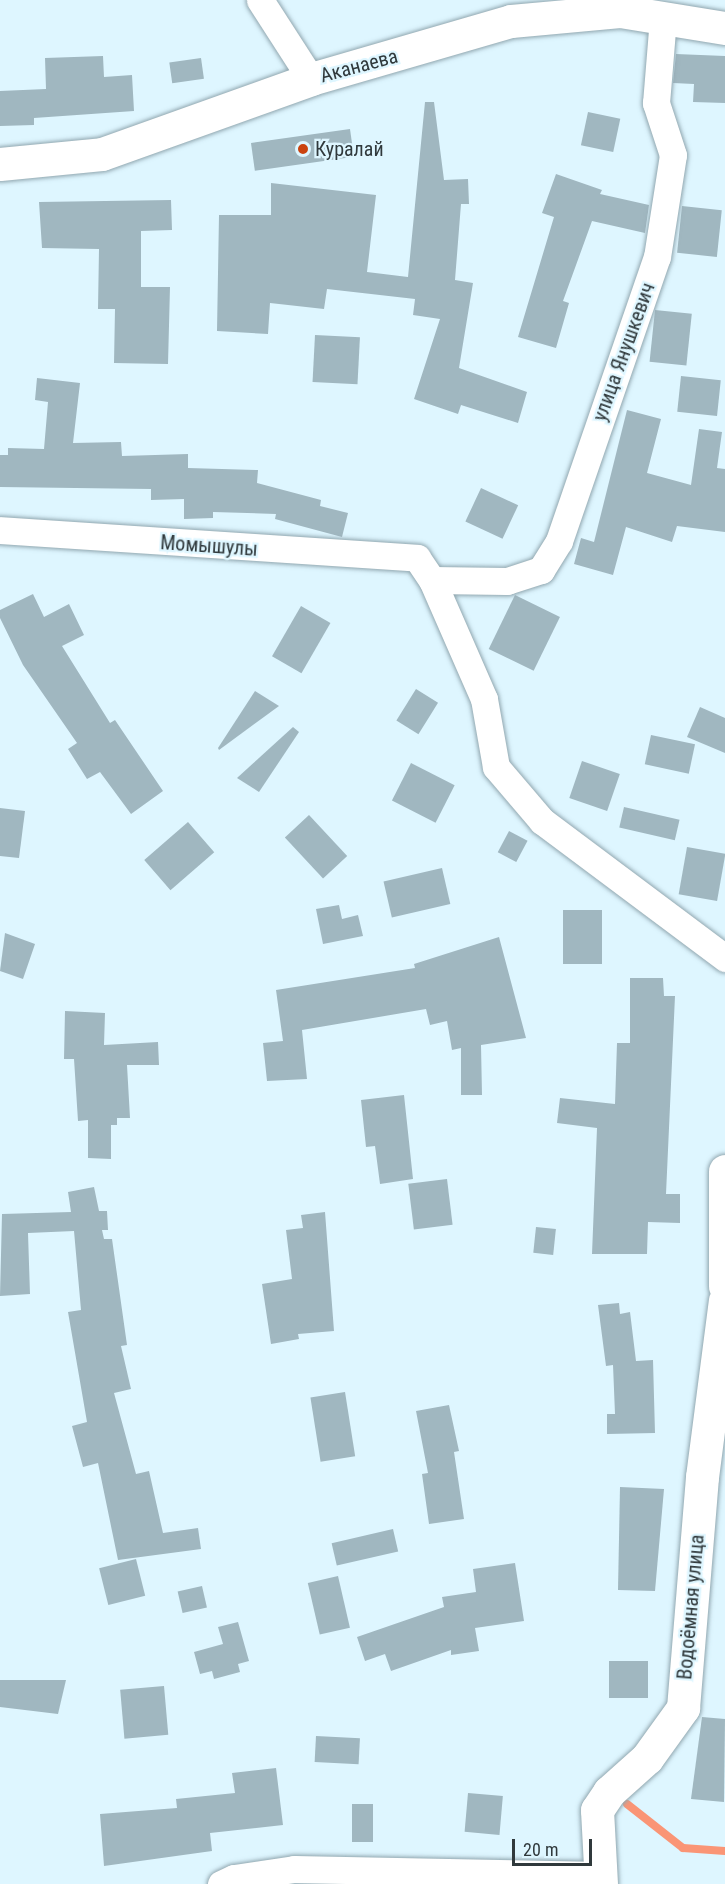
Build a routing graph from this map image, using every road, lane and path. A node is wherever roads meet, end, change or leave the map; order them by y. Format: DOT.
graph roads {
  1 [pos="260,0"];
  2 [pos="509,11"];
  3 [pos="663,18"];
  4 [pos="725,28"];
  5 [pos="311,79"];
  6 [pos="0,164"];
  7 [pos="0,530"];
  8 [pos="432,580"];
  9 [pos="725,958"];
  10 [pos="725,1171"];
  11 [pos="725,1286"];
  12 [pos="725,1300"];
  13 [pos="602,1880"];
  14 [pos="221,1884"];
  1 -- 5 [label="street"];
  2 -- 3 [label="street, Аканаева"];
  2 -- 5 [label="street, Аканаева"];
  3 -- 4 [label="street, Аканаева"];
  3 -- 8 [label="street, улица Янушкевич"];
  5 -- 6 [label="street, Аканаева"];
  7 -- 8 [label="street, Момышулы"];
  8 -- 9 [label="street"];
  10 -- 11 [label="street"];
  12 -- 13 [label="street, Водоёмная улица"];
  13 -- 14 [label="street"];
}
